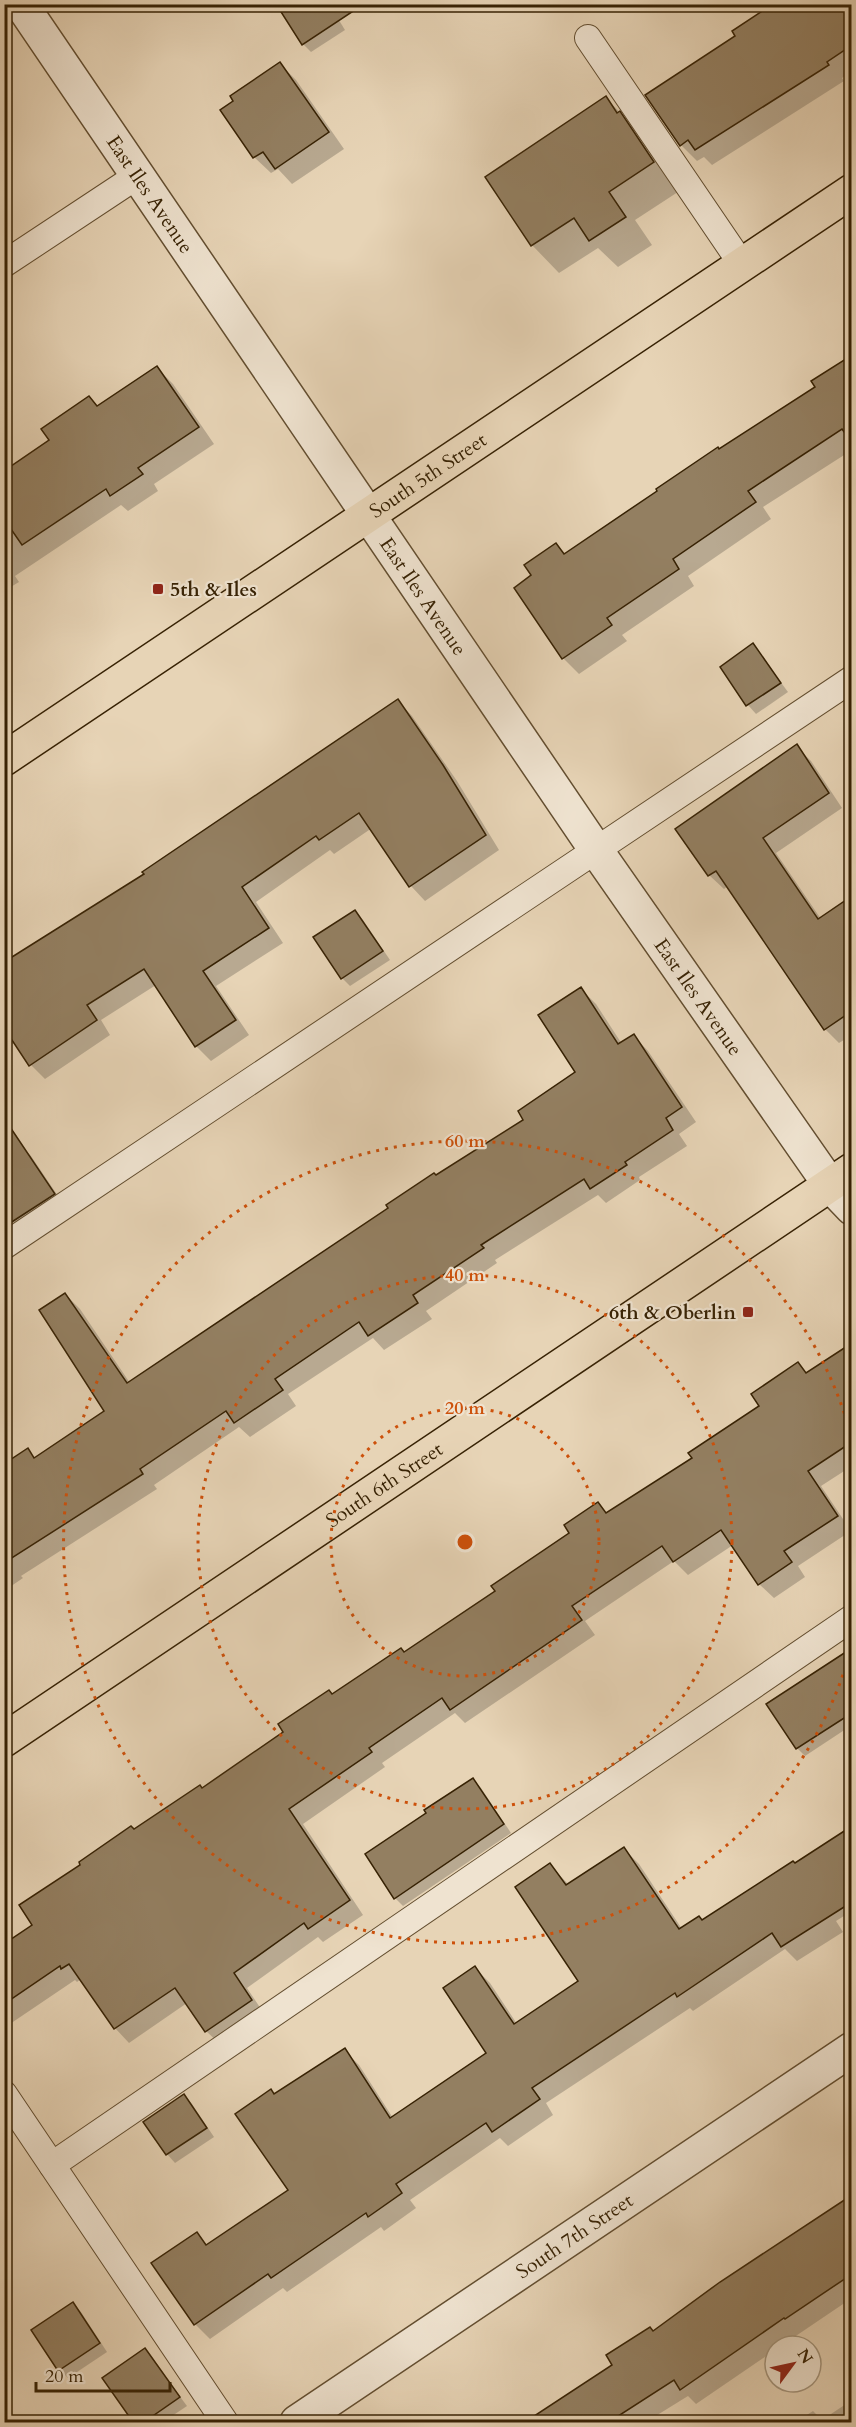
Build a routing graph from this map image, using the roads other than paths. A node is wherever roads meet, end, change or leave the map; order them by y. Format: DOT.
graph roads {
  1 [pos="21,4"];
  2 [pos="588,38"];
  3 [pos="137,176"];
  4 [pos="852,191"];
  5 [pos="4,264"];
  6 [pos="742,266"];
  7 [pos="368,515"];
  8 [pos="852,679"];
  9 [pos="4,759"];
  10 [pos="596,850"];
  11 [pos="841,1177"];
  12 [pos="852,1208"];
  13 [pos="4,1246"];
  14 [pos="852,1618"];
  15 [pos="4,1740"];
  16 [pos="852,2049"];
  17 [pos="4,2094"];
  18 [pos="52,2165"];
  19 [pos="225,2422"];
  20 [pos="297,2422"];
  1 -- 3 [label="street, East Iles Avenue"];
  2 -- 6 [label="lane"];
  3 -- 5 [label="lane"];
  3 -- 7 [label="street, East Iles Avenue"];
  4 -- 6 [label="main road, South 5th Street"];
  6 -- 7 [label="main road, South 5th Street"];
  7 -- 9 [label="main road, South 5th Street"];
  7 -- 10 [label="street, East Iles Avenue"];
  8 -- 10 [label="lane"];
  10 -- 11 [label="street, East Iles Avenue"];
  10 -- 13 [label="lane"];
  11 -- 12 [label="street, East Iles Avenue"];
  11 -- 15 [label="main road, South 6th Street"];
  14 -- 18 [label="lane"];
  16 -- 20 [label="street, South 7th Street"];
  17 -- 18 [label="lane"];
  18 -- 19 [label="lane"];
}
